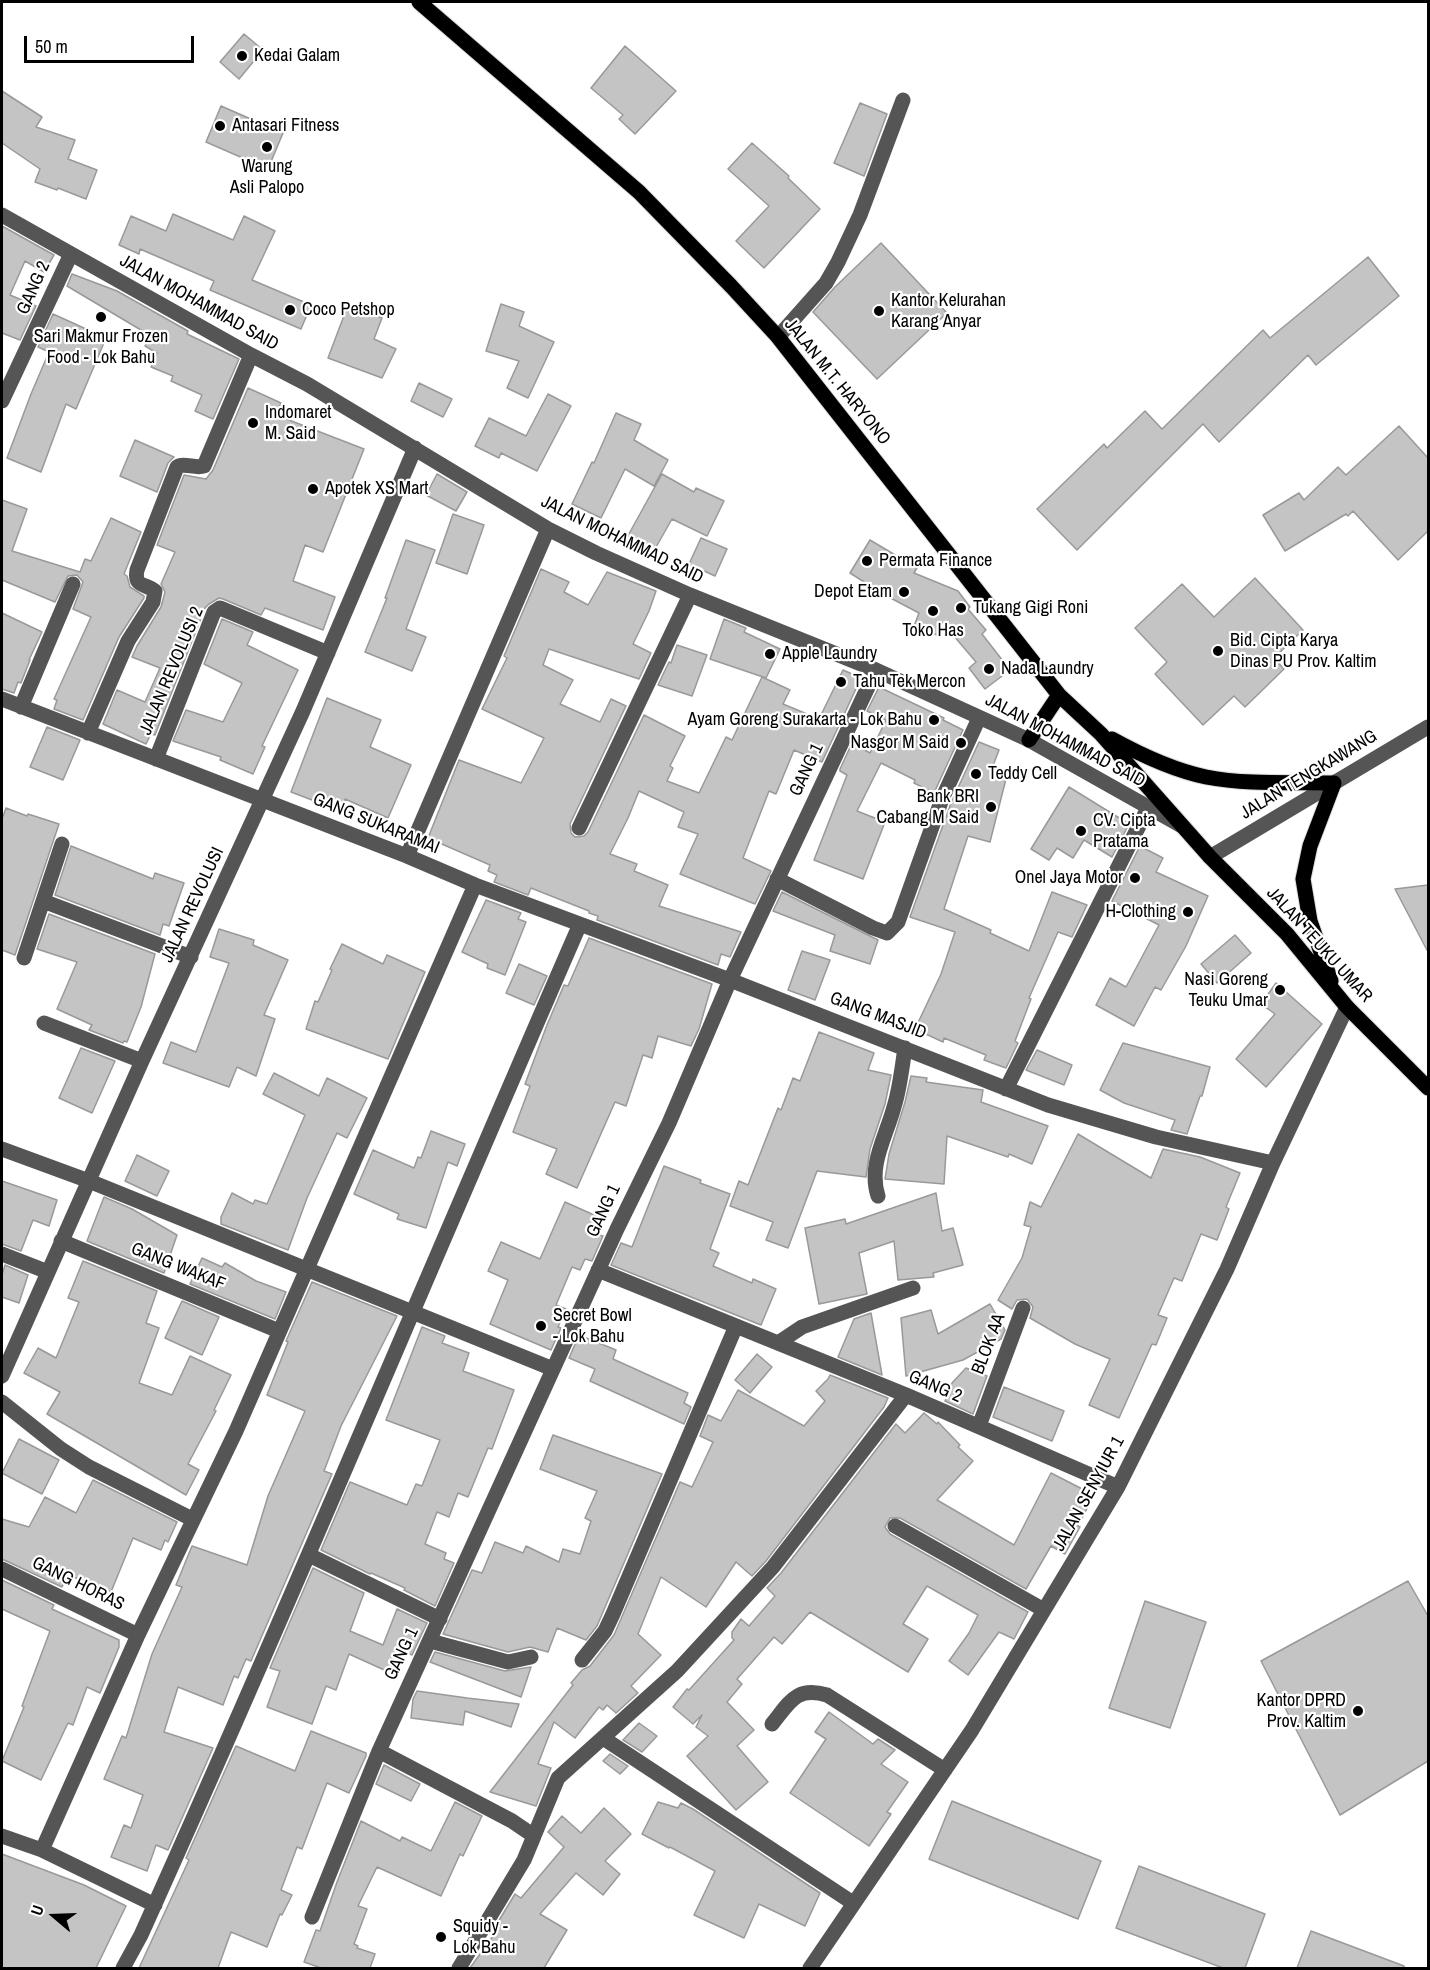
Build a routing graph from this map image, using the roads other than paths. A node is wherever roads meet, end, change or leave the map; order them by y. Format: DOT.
graph roads {
  1 [pos="420,2"];
  2 [pos="903,100"];
  3 [pos="2,215"];
  4 [pos="70,254"];
  5 [pos="777,337"];
  6 [pos="251,355"];
  7 [pos="2,402"];
  8 [pos="415,448"];
  9 [pos="548,529"];
  10 [pos="73,584"];
  11 [pos="690,595"];
  12 [pos="328,653"];
  13 [pos="876,670"];
  14 [pos="1059,695"];
  15 [pos="2,699"];
  16 [pos="21,707"];
  17 [pos="979,718"];
  18 [pos="1428,727"];
  19 [pos="88,733"];
  20 [pos="1101,734"];
  21 [pos="1029,740"];
  22 [pos="156,759"];
  23 [pos="1334,783"];
  24 [pos="262,800"];
  25 [pos="1148,808"];
  26 [pos="1182,826"];
  27 [pos="579,828"];
  28 [pos="62,844"];
  29 [pos="407,856"];
  30 [pos="1210,857"];
  31 [pos="777,879"];
  32 [pos="476,885"];
  33 [pos="43,901"];
  34 [pos="580,924"];
  35 [pos="191,957"];
  36 [pos="24,958"];
  37 [pos="730,980"];
  38 [pos="1334,991"];
  39 [pos="1347,1007"];
  40 [pos="44,1023"];
  41 [pos="905,1048"];
  42 [pos="142,1061"];
  43 [pos="1428,1088"];
  44 [pos="1006,1089"];
  45 [pos="2,1149"];
  46 [pos="1273,1163"];
  47 [pos="89,1181"];
  48 [pos="878,1196"];
  49 [pos="61,1241"];
  50 [pos="2,1254"];
  51 [pos="307,1270"];
  52 [pos="598,1270"];
  53 [pos="48,1272"];
  54 [pos="913,1288"];
  55 [pos="1023,1308"];
  56 [pos="412,1311"];
  57 [pos="736,1326"];
  58 [pos="279,1331"];
  59 [pos="778,1343"];
  60 [pos="553,1369"];
  61 [pos="2,1376"];
  62 [pos="906,1395"];
  63 [pos="2,1402"];
  64 [pos="978,1426"];
  65 [pos="1118,1487"];
  66 [pos="192,1520"];
  67 [pos="895,1526"];
  68 [pos="309,1555"];
  69 [pos="2,1569"];
  70 [pos="1044,1610"];
  71 [pos="440,1619"];
  72 [pos="138,1635"];
  73 [pos="430,1641"];
  74 [pos="531,1657"];
  75 [pos="582,1660"];
  76 [pos="772,1724"];
  77 [pos="603,1738"];
  78 [pos="379,1751"];
  79 [pos="945,1770"];
  80 [pos="2,1836"];
  81 [pos="534,1836"];
  82 [pos="42,1850"];
  83 [pos="854,1903"];
  84 [pos="154,1905"];
  85 [pos="312,1917"];
  86 [pos="123,1968"];
  87 [pos="459,1968"];
  88 [pos="810,1968"];
  1 -- 5 [label="main road, JALAN M.T. HARYONO"];
  2 -- 5 [label="street"];
  3 -- 4 [label="street, JALAN MOHAMMAD SAID"];
  4 -- 6 [label="street, JALAN MOHAMMAD SAID"];
  4 -- 7 [label="street, GANG 2"];
  5 -- 14 [label="main road, JALAN M.T. HARYONO"];
  6 -- 8 [label="street, JALAN MOHAMMAD SAID"];
  6 -- 19 [label="street"];
  8 -- 9 [label="street, JALAN MOHAMMAD SAID"];
  8 -- 12 [label="street, JALAN REVOLUSI"];
  9 -- 11 [label="street, JALAN MOHAMMAD SAID"];
  9 -- 29 [label="street"];
  10 -- 16 [label="street"];
  11 -- 13 [label="street, JALAN MOHAMMAD SAID"];
  11 -- 27 [label="street"];
  12 -- 22 [label="street, JALAN REVOLUSI 2"];
  12 -- 24 [label="street, JALAN REVOLUSI"];
  13 -- 17 [label="street, JALAN MOHAMMAD SAID"];
  13 -- 31 [label="street, GANG 1"];
  14 -- 20 [label="main road, JALAN M.T. HARYONO"];
  14 -- 21 [label="main road"];
  15 -- 16 [label="street, GANG SUKARAMAI"];
  16 -- 19 [label="street, GANG SUKARAMAI"];
  17 -- 21 [label="street, JALAN MOHAMMAD SAID"];
  17 -- 31 [label="street"];
  18 -- 23 [label="street, JALAN TENGKAWANG"];
  19 -- 22 [label="street, GANG SUKARAMAI"];
  20 -- 23 [label="main road"];
  20 -- 26 [label="main road, JALAN M.T. HARYONO"];
  21 -- 25 [label="street, JALAN MOHAMMAD SAID"];
  22 -- 24 [label="street, GANG SUKARAMAI"];
  23 -- 30 [label="street, JALAN TENGKAWANG"];
  23 -- 38 [label="main road"];
  24 -- 29 [label="street, GANG SUKARAMAI"];
  24 -- 35 [label="street, JALAN REVOLUSI"];
  25 -- 26 [label="street, JALAN MOHAMMAD SAID"];
  25 -- 44 [label="street"];
  26 -- 30 [label="main road, JALAN TEUKU UMAR"];
  28 -- 33 [label="street"];
  29 -- 32 [label="street, GANG SUKARAMAI"];
  30 -- 38 [label="main road, JALAN TEUKU UMAR"];
  31 -- 37 [label="street, GANG 1"];
  32 -- 34 [label="street, GANG MASJID"];
  32 -- 51 [label="street"];
  33 -- 35 [label="street"];
  33 -- 36 [label="street"];
  34 -- 37 [label="street, GANG MASJID"];
  34 -- 56 [label="street"];
  35 -- 42 [label="street, JALAN REVOLUSI"];
  37 -- 41 [label="street, GANG MASJID"];
  37 -- 52 [label="street, GANG 1"];
  38 -- 39 [label="main road, JALAN TEUKU UMAR"];
  39 -- 43 [label="main road, JALAN TEUKU UMAR"];
  39 -- 46 [label="street, JALAN SENYIUR 1"];
  40 -- 42 [label="street"];
  41 -- 44 [label="street, GANG MASJID"];
  41 -- 48 [label="street"];
  42 -- 47 [label="street, JALAN REVOLUSI"];
  44 -- 46 [label="street, GANG MASJID"];
  45 -- 47 [label="street"];
  46 -- 65 [label="street, JALAN SENYIUR 1"];
  47 -- 49 [label="street, JALAN REVOLUSI"];
  47 -- 51 [label="street"];
  49 -- 53 [label="street, JALAN REVOLUSI"];
  49 -- 58 [label="street, GANG WAKAF"];
  50 -- 53 [label="street"];
  51 -- 56 [label="street"];
  51 -- 58 [label="street"];
  52 -- 57 [label="street, GANG 2"];
  52 -- 60 [label="street, GANG 1"];
  53 -- 61 [label="street, JALAN REVOLUSI"];
  54 -- 59 [label="street"];
  55 -- 64 [label="street, BLOK AA"];
  56 -- 60 [label="street"];
  56 -- 68 [label="street"];
  57 -- 59 [label="street, GANG 2"];
  57 -- 75 [label="street"];
  58 -- 66 [label="street"];
  59 -- 62 [label="street, GANG 2"];
  60 -- 71 [label="street, GANG 1"];
  62 -- 64 [label="street, GANG 2"];
  62 -- 77 [label="street"];
  63 -- 66 [label="street"];
  64 -- 65 [label="street, GANG 2"];
  65 -- 70 [label="street, JALAN SENYIUR 1"];
  66 -- 72 [label="street"];
  67 -- 70 [label="street"];
  68 -- 71 [label="street"];
  68 -- 84 [label="street"];
  69 -- 72 [label="street, GANG HORAS"];
  70 -- 79 [label="street, JALAN SENYIUR 1"];
  71 -- 73 [label="street, GANG 1"];
  72 -- 82 [label="street"];
  73 -- 74 [label="street"];
  73 -- 78 [label="street, GANG 1"];
  76 -- 79 [label="street"];
  77 -- 81 [label="street"];
  77 -- 83 [label="street"];
  78 -- 81 [label="street"];
  78 -- 85 [label="street, GANG 1"];
  79 -- 83 [label="street, JALAN SENYIUR 1"];
  80 -- 82 [label="street"];
  81 -- 87 [label="street"];
  82 -- 84 [label="street"];
  83 -- 88 [label="street, JALAN SENYIUR 1"];
  84 -- 86 [label="street"];
}
